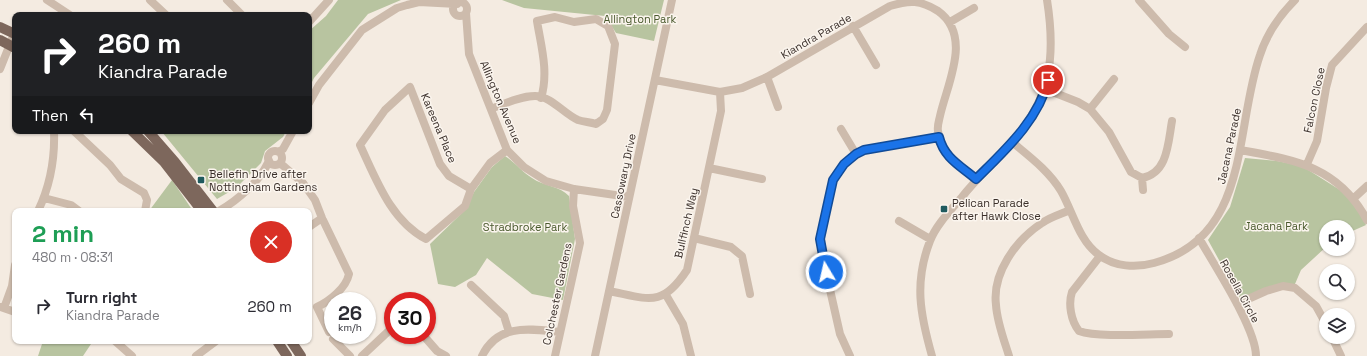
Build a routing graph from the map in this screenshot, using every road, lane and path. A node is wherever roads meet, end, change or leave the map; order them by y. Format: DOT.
graph roads {
  1 [pos="47,0"];
  2 [pos="150,0"];
  3 [pos="228,0"];
  4 [pos="329,0"];
  5 [pos="672,0"];
  6 [pos="911,0"];
  7 [pos="1047,0"];
  8 [pos="1139,0"];
  9 [pos="1295,0"];
  10 [pos="237,3"];
  11 [pos="455,7"];
  12 [pos="974,8"];
  13 [pos="65,12"];
  14 [pos="163,12"];
  15 [pos="463,14"];
  16 [pos="312,19"];
  17 [pos="950,22"];
  18 [pos="853,26"];
  19 [pos="0,27"];
  20 [pos="1367,27"];
  21 [pos="12,33"];
  22 [pos="8,44"];
  23 [pos="1185,47"];
  24 [pos="876,65"];
  25 [pos="0,69"];
  26 [pos="767,77"];
  27 [pos="1114,79"];
  28 [pos="655,80"];
  29 [pos="1045,89"];
  30 [pos="720,92"];
  31 [pos="312,98"];
  32 [pos="541,98"];
  33 [pos="778,106"];
  34 [pos="490,109"];
  35 [pos="1090,109"];
  36 [pos="1172,121"];
  37 [pos="841,129"];
  38 [pos="54,134"];
  39 [pos="77,134"];
  40 [pos="146,134"];
  41 [pos="146,134"];
  42 [pos="291,134"];
  43 [pos="939,137"];
  44 [pos="1012,142"];
  45 [pos="507,150"];
  46 [pos="1240,150"];
  47 [pos="279,152"];
  48 [pos="856,154"];
  49 [pos="269,161"];
  50 [pos="280,163"];
  51 [pos="1307,164"];
  52 [pos="709,168"];
  53 [pos="1142,178"];
  54 [pos="762,179"];
  55 [pos="976,179"];
  56 [pos="1367,186"];
  57 [pos="471,189"];
  58 [pos="574,189"];
  59 [pos="1143,190"];
  60 [pos="629,197"];
  61 [pos="44,198"];
  62 [pos="1354,198"];
  63 [pos="39,208"];
  64 [pos="74,208"];
  65 [pos="146,208"];
  66 [pos="200,208"];
  67 [pos="211,208"];
  68 [pos="224,208"];
  69 [pos="1070,210"];
  70 [pos="322,218"];
  71 [pos="1367,220"];
  72 [pos="899,221"];
  73 [pos="312,225"];
  74 [pos="694,238"];
  75 [pos="1199,238"];
  76 [pos="930,239"];
  77 [pos="1100,256"];
  78 [pos="471,285"];
  79 [pos="12,286"];
  80 [pos="609,292"];
  81 [pos="750,294"];
  82 [pos="666,295"];
  83 [pos="1237,304"];
  84 [pos="2,307"];
  85 [pos="12,311"];
  86 [pos="1319,311"];
  87 [pos="509,332"];
  88 [pos="560,332"];
  89 [pos="1169,334"];
  90 [pos="384,335"];
  91 [pos="118,344"];
  92 [pos="212,344"];
  93 [pos="279,344"];
  94 [pos="293,344"];
  95 [pos="431,344"];
  96 [pos="1335,344"];
  97 [pos="132,356"];
  98 [pos="196,356"];
  99 [pos="287,356"];
  100 [pos="302,356"];
  101 [pos="350,356"];
  102 [pos="362,356"];
  103 [pos="446,356"];
  104 [pos="482,356"];
  105 [pos="555,356"];
  106 [pos="595,356"];
  107 [pos="691,356"];
  108 [pos="850,356"];
  109 [pos="932,356"];
  110 [pos="1009,356"];
  111 [pos="1256,356"];
  112 [pos="1341,356"];
  1 -- 13 [label="street"];
  2 -- 14 [label="street"];
  3 -- 10 [label="street"];
  4 -- 16 [label="street"];
  5 -- 28 [label="street, Cassowary Drive"];
  6 -- 17 [label="street, Kiandra Parade"];
  6 -- 18 [label="street, Kiandra Parade"];
  7 -- 29 [label="street"];
  8 -- 23 [label="street"];
  9 -- 46 [label="street, Jacana Parade"];
  11 -- 15 [label="street"];
  11 -- 15 [label="street"];
  11 -- 31 [label="street"];
  12 -- 17 [label="street"];
  15 -- 34 [label="street, Allington Avenue"];
  17 -- 43 [label="street"];
  18 -- 24 [label="street"];
  18 -- 26 [label="street, Kiandra Parade"];
  19 -- 21 [label="main road"];
  20 -- 51 [label="street, Falcon Close"];
  22 -- 25 [label="street"];
  26 -- 30 [label="street, Kiandra Parade"];
  26 -- 33 [label="street"];
  27 -- 35 [label="street"];
  28 -- 30 [label="street, Kiandra Parade"];
  28 -- 60 [label="street, Cassowary Drive"];
  29 -- 35 [label="street"];
  29 -- 44 [label="street"];
  30 -- 52 [label="street, Bullfinch Way"];
  32 -- 32 [label="street"];
  32 -- 34 [label="street"];
  34 -- 45 [label="street, Allington Avenue"];
  35 -- 53 [label="street"];
  36 -- 53 [label="street"];
  37 -- 48 [label="street"];
  38 -- 61 [label="street"];
  39 -- 65 [label="street"];
  40 -- 66 [label="main road"];
  41 -- 67 [label="main road"];
  42 -- 47 [label="street"];
  43 -- 48 [label="street"];
  43 -- 55 [label="street"];
  44 -- 55 [label="street"];
  44 -- 69 [label="street, Jacana Parade"];
  45 -- 57 [label="street"];
  45 -- 58 [label="street, Allington Avenue"];
  46 -- 51 [label="street"];
  46 -- 75 [label="street, Jacana Parade"];
  47 -- 49 [label="street"];
  47 -- 50 [label="street"];
  48 -- 108 [label="street"];
  49 -- 50 [label="street"];
  49 -- 68 [label="street"];
  50 -- 70 [label="street"];
  51 -- 62 [label="street"];
  52 -- 54 [label="street"];
  52 -- 74 [label="street, Bullfinch Way"];
  53 -- 59 [label="street"];
  55 -- 76 [label="street"];
  56 -- 62 [label="street"];
  57 -- 57 [label="street, Kareena Place"];
  58 -- 60 [label="street, Allington Avenue"];
  58 -- 88 [label="street, Colchester Gardens"];
  60 -- 80 [label="street, Cassowary Drive"];
  61 -- 63 [label="street"];
  61 -- 64 [label="street"];
  62 -- 71 [label="street"];
  69 -- 77 [label="street, Jacana Parade"];
  69 -- 110 [label="street"];
  70 -- 73 [label="street"];
  70 -- 101 [label="street"];
  72 -- 76 [label="street"];
  74 -- 81 [label="street"];
  74 -- 82 [label="street, Bullfinch Way"];
  75 -- 77 [label="street, Jacana Parade"];
  75 -- 83 [label="street, Rosella Circle"];
  76 -- 109 [label="street"];
  77 -- 89 [label="street"];
  78 -- 87 [label="street"];
  79 -- 84 [label="street"];
  80 -- 82 [label="street"];
  80 -- 106 [label="street, Cassowary Drive"];
  82 -- 107 [label="street"];
  83 -- 86 [label="street"];
  83 -- 111 [label="street, Rosella Circle"];
  84 -- 85 [label="street"];
  87 -- 88 [label="street"];
  87 -- 104 [label="street"];
  88 -- 105 [label="street, Colchester Gardens"];
  90 -- 102 [label="street"];
  91 -- 97 [label="street"];
  92 -- 98 [label="street"];
  93 -- 99 [label="main road"];
  94 -- 100 [label="main road"];
  95 -- 103 [label="street"];
  96 -- 112 [label="street"];
}
